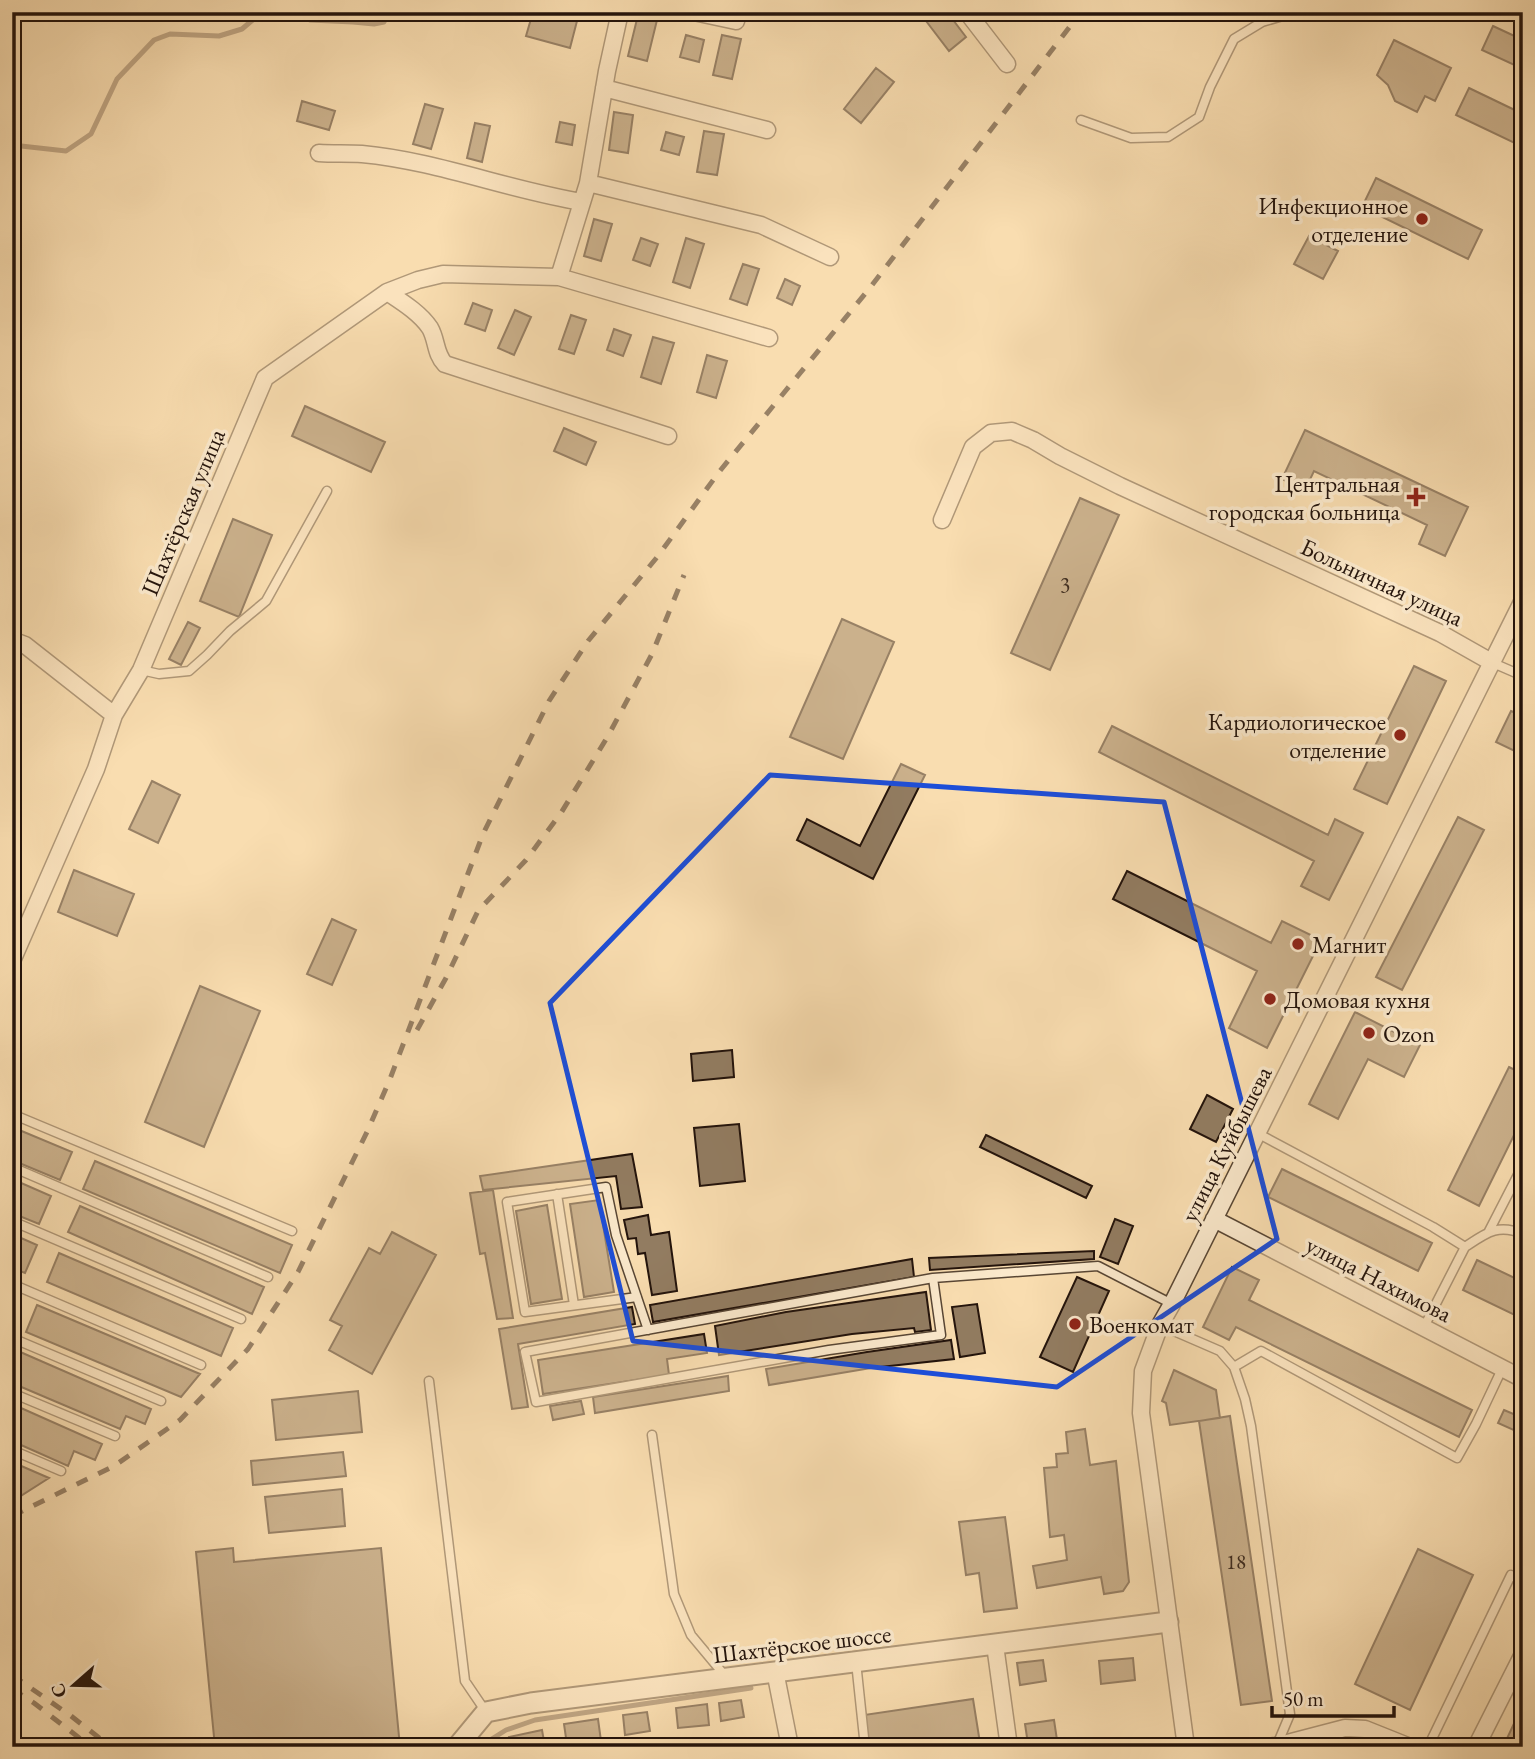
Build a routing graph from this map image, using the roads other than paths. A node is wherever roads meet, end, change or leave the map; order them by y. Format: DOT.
graph roads {
  1 [pos="621,12"];
  2 [pos="694,12"];
  3 [pos="967,12"];
  4 [pos="1296,12"];
  5 [pos="736,21"];
  6 [pos="1007,64"];
  7 [pos="604,88"];
  8 [pos="1081,120"];
  9 [pos="767,130"];
  10 [pos="319,153"];
  11 [pos="588,183"];
  12 [pos="582,202"];
  13 [pos="830,257"];
  14 [pos="559,277"];
  15 [pos="387,292"];
  16 [pos="769,338"];
  17 [pos="668,436"];
  18 [pos="327,491"];
  19 [pos="942,520"];
  20 [pos="1523,600"];
  21 [pos="12,640"];
  22 [pos="1493,663"];
  23 [pos="141,670"];
  24 [pos="1523,676"];
  25 [pos="114,715"];
  26 [pos="12,961"];
  27 [pos="12,1114"];
  28 [pos="1257,1133"];
  29 [pos="1523,1165"];
  30 [pos="12,1167"];
  31 [pos="556,1194"];
  32 [pos="1214,1219"];
  33 [pos="12,1221"];
  34 [pos="292,1231"];
  35 [pos="1489,1231"];
  36 [pos="1523,1234"];
  37 [pos="1465,1247"];
  38 [pos="268,1277"];
  39 [pos="933,1278"];
  40 [pos="12,1284"];
  41 [pos="637,1297"];
  42 [pos="1172,1304"];
  43 [pos="574,1306"];
  44 [pos="241,1319"];
  45 [pos="1160,1325"];
  46 [pos="1424,1327"];
  47 [pos="648,1330"];
  48 [pos="12,1338"];
  49 [pos="201,1365"];
  50 [pos="1234,1367"];
  51 [pos="1502,1369"];
  52 [pos="1523,1379"];
  53 [pos="429,1381"];
  54 [pos="12,1394"];
  55 [pos="161,1401"];
  56 [pos="652,1435"];
  57 [pos="115,1436"];
  58 [pos="12,1450"];
  59 [pos="61,1471"];
  60 [pos="1523,1580"];
  61 [pos="1168,1622"];
  62 [pos="995,1645"];
  63 [pos="1523,1654"];
  64 [pos="856,1662"];
  65 [pos="775,1671"];
  66 [pos="726,1677"];
  67 [pos="1507,1688"];
  68 [pos="1523,1696"];
  69 [pos="486,1712"];
  70 [pos="12,1741"];
  71 [pos="1276,1746"];
  72 [pos="21,1747"];
  73 [pos="457,1747"];
  74 [pos="790,1747"];
  75 [pos="865,1747"];
  76 [pos="1009,1747"];
  77 [pos="1186,1747"];
  78 [pos="1267,1747"];
  79 [pos="1410,1747"];
  80 [pos="1429,1747"];
  81 [pos="1476,1747"];
  1 -- 7 [label="street"];
  2 -- 5 [label="street"];
  3 -- 6 [label="street"];
  4 -- 8 [label="lane"];
  7 -- 9 [label="street"];
  7 -- 11 [label="street"];
  10 -- 12 [label="street"];
  11 -- 12 [label="street"];
  11 -- 13 [label="street"];
  12 -- 14 [label="street"];
  14 -- 15 [label="street, Шахтёрская улица"];
  14 -- 16 [label="street, Шахтёрская улица"];
  15 -- 17 [label="street"];
  15 -- 23 [label="street, Шахтёрская улица"];
  18 -- 23 [label="lane"];
  19 -- 22 [label="street, Больничная улица"];
  20 -- 22 [label="street, улица Куйбышева"];
  21 -- 25 [label="street"];
  22 -- 24 [label="lane"];
  22 -- 28 [label="street, улица Куйбышева"];
  23 -- 25 [label="street, Шахтёрская улица"];
  25 -- 26 [label="street, Шахтёрская улица"];
  27 -- 34 [label="lane"];
  28 -- 32 [label="street, улица Куйбышева"];
  28 -- 37 [label="lane"];
  29 -- 35 [label="lane"];
  30 -- 38 [label="lane"];
  31 -- 41 [label="lane"];
  31 -- 43 [label="lane"];
  31 -- 43 [label="lane"];
  32 -- 42 [label="street, улица Куйбышева"];
  32 -- 46 [label="street, улица Нахимова"];
  33 -- 44 [label="lane"];
  35 -- 36 [label="lane"];
  35 -- 37 [label="lane"];
  37 -- 46 [label="lane"];
  39 -- 42 [label="lane"];
  39 -- 47 [label="lane"];
  39 -- 47 [label="lane"];
  40 -- 49 [label="lane"];
  41 -- 43 [label="lane"];
  41 -- 47 [label="lane"];
  42 -- 45 [label="street, улица Куйбышева"];
  45 -- 50 [label="lane"];
  45 -- 61 [label="street, улица Куйбышева"];
  46 -- 51 [label="street, улица Нахимова"];
  48 -- 55 [label="lane"];
  50 -- 51 [label="lane"];
  50 -- 71 [label="lane"];
  51 -- 52 [label="street, улица Нахимова"];
  53 -- 69 [label="lane"];
  54 -- 57 [label="lane"];
  56 -- 66 [label="lane"];
  58 -- 59 [label="lane"];
  60 -- 80 [label="lane"];
  61 -- 62 [label="street, Шахтёрское шоссе"];
  61 -- 77 [label="street, улица Куйбышева"];
  62 -- 64 [label="street, Шахтёрское шоссе"];
  62 -- 76 [label="street"];
  63 -- 67 [label="street"];
  64 -- 65 [label="street, Шахтёрское шоссе"];
  64 -- 75 [label="lane"];
  65 -- 66 [label="street, Шахтёрское шоссе"];
  65 -- 74 [label="street"];
  66 -- 69 [label="street, Шахтёрское шоссе"];
  67 -- 68 [label="street"];
  67 -- 81 [label="street"];
  69 -- 73 [label="street"];
  70 -- 72 [label="lane"];
  71 -- 78 [label="street"];
  71 -- 79 [label="street"];
}
